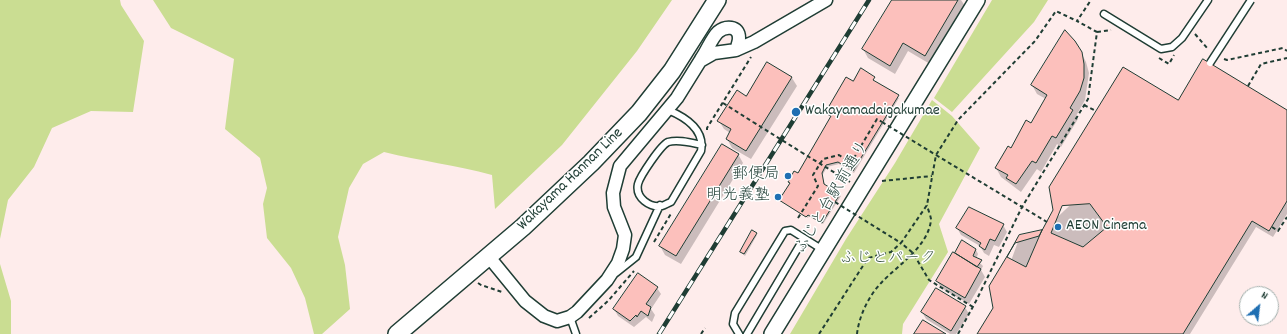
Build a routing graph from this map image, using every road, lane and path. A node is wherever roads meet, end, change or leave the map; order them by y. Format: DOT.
graph roads {
  1 [pos="717,0"];
  2 [pos="826,0"];
  3 [pos="977,0"];
  4 [pos="1091,0"];
  5 [pos="1208,0"];
  6 [pos="1251,0"];
  7 [pos="1104,14"];
  8 [pos="1077,21"];
  9 [pos="1194,32"];
  10 [pos="736,50"];
  11 [pos="1210,50"];
  12 [pos="1287,51"];
  13 [pos="1221,57"];
  14 [pos="1287,58"];
  15 [pos="700,62"];
  16 [pos="1210,63"];
  17 [pos="1248,86"];
  18 [pos="723,103"];
  19 [pos="1084,105"];
  20 [pos="668,110"];
  21 [pos="1096,111"];
  22 [pos="702,144"];
  23 [pos="936,154"];
  24 [pos="820,164"];
  25 [pos="932,176"];
  26 [pos="882,181"];
  27 [pos="853,184"];
  28 [pos="835,202"];
  29 [pos="660,205"];
  30 [pos="927,205"];
  31 [pos="1022,207"];
  32 [pos="1287,217"];
  33 [pos="798,218"];
  34 [pos="1047,222"];
  35 [pos="1272,227"];
  36 [pos="804,238"];
  37 [pos="901,243"];
  38 [pos="823,250"];
  39 [pos="913,253"];
  40 [pos="489,257"];
  41 [pos="607,280"];
  42 [pos="973,307"];
  43 [pos="570,317"];
  44 [pos="705,328"];
  45 [pos="396,334"];
  46 [pos="576,334"];
  47 [pos="701,334"];
  48 [pos="739,334"];
  49 [pos="748,334"];
  50 [pos="772,334"];
  51 [pos="819,334"];
  52 [pos="857,334"];
  53 [pos="958,334"];
  1 -- 40 [label="main road, Wakayama Hannan Line"];
  2 -- 10 [label="street"];
  3 -- 38 [label="street, ふじと台駅前通り"];
  4 -- 8 [label="path"];
  5 -- 7 [label="lane"];
  6 -- 16 [label="lane, bridge"];
  8 -- 19 [label="path"];
  8 -- 23 [label="path"];
  9 -- 11 [label="path"];
  10 -- 15 [label="street"];
  10 -- 15 [label="street"];
  12 -- 13 [label="path"];
  14 -- 17 [label="path"];
  15 -- 20 [label="street"];
  18 -- 24 [label="path, bridge"];
  19 -- 21 [label="path"];
  19 -- 31 [label="path"];
  20 -- 22 [label="lane"];
  20 -- 41 [label="street"];
  22 -- 29 [label="lane"];
  22 -- 29 [label="lane"];
  23 -- 24 [label="path, bridge"];
  23 -- 25 [label="path"];
  23 -- 31 [label="path"];
  24 -- 27 [label="path"];
  24 -- 33 [label="path"];
  25 -- 26 [label="path"];
  25 -- 30 [label="path"];
  28 -- 37 [label="path, bridge"];
  29 -- 41 [label="lane"];
  30 -- 37 [label="path"];
  30 -- 39 [label="path"];
  31 -- 34 [label="path"];
  31 -- 42 [label="path"];
  32 -- 35 [label="path"];
  36 -- 38 [label="lane"];
  36 -- 48 [label="lane"];
  36 -- 49 [label="lane"];
  37 -- 39 [label="path"];
  37 -- 51 [label="path"];
  38 -- 50 [label="street, ふじと台駅前通り"];
  39 -- 42 [label="path"];
  39 -- 52 [label="path"];
  40 -- 43 [label="street"];
  40 -- 45 [label="main road, Wakayama Hannan Line"];
  41 -- 43 [label="street"];
  42 -- 53 [label="path"];
  43 -- 46 [label="lane"];
  44 -- 47 [label="path"];
}
